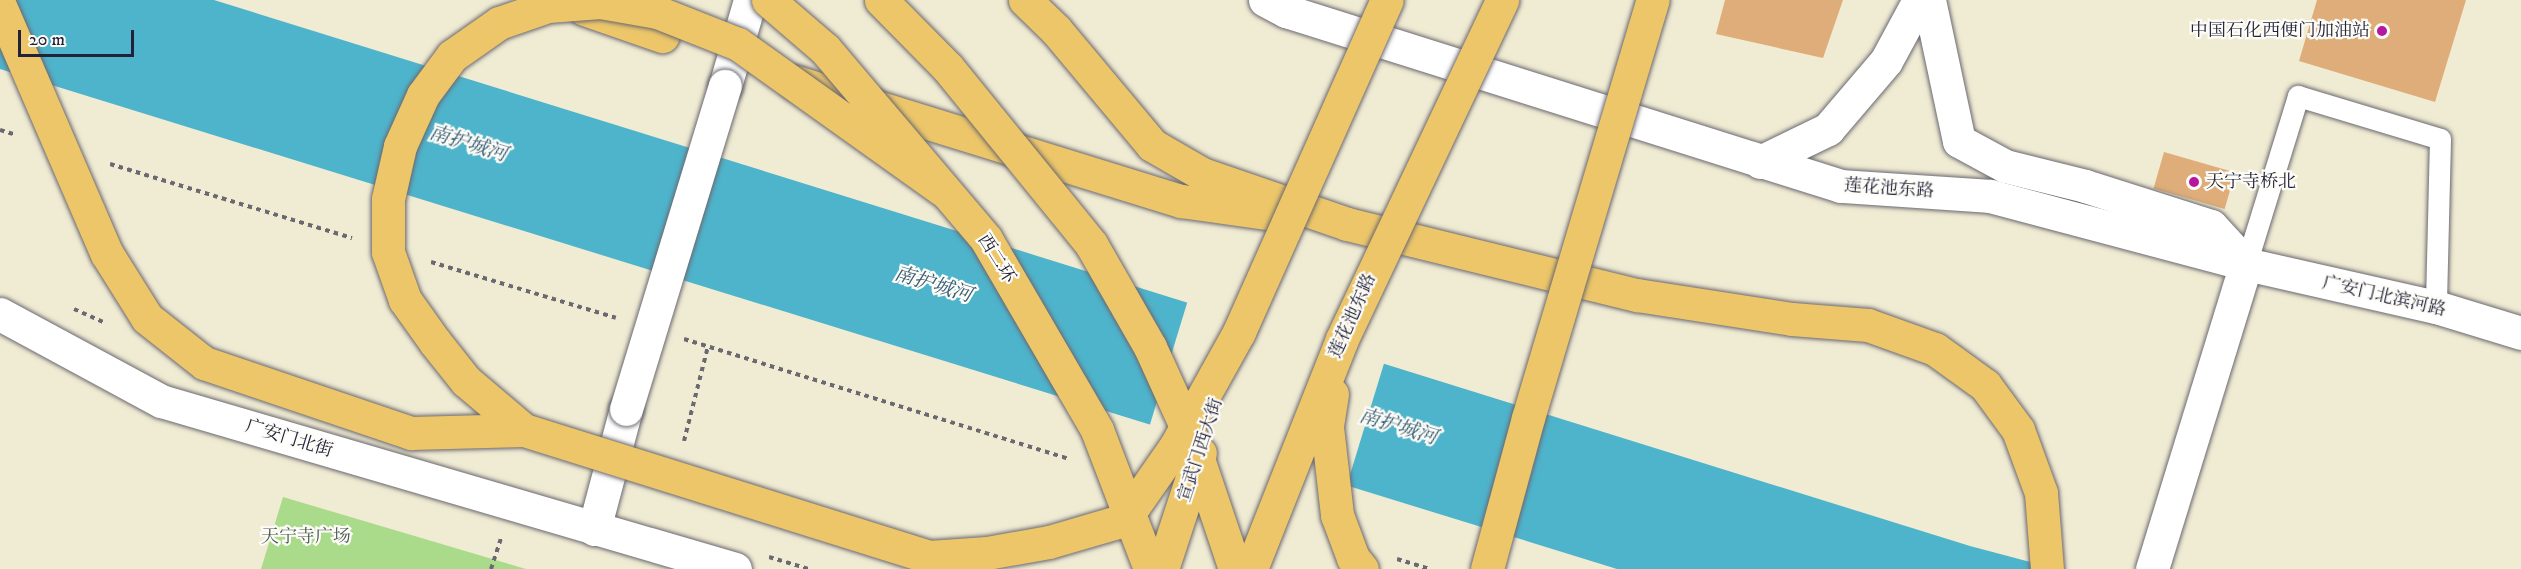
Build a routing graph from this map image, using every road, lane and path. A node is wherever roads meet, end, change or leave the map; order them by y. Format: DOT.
graph roads {
  1 [pos="557,0"];
  2 [pos="750,0"];
  3 [pos="768,0"];
  4 [pos="881,0"];
  5 [pos="1024,0"];
  6 [pos="1265,0"];
  7 [pos="1388,0"];
  8 [pos="1502,0"];
  9 [pos="1653,0"];
  10 [pos="1919,0"];
  11 [pos="1929,0"];
  12 [pos="0,6"];
  13 [pos="0,130"];
  14 [pos="22,137"];
  15 [pos="98,161"];
  16 [pos="1760,162"];
  17 [pos="943,190"];
  18 [pos="1347,224"];
  19 [pos="356,240"];
  20 [pos="424,260"];
  21 [pos="2246,264"];
  22 [pos="2436,307"];
  23 [pos="0,314"];
  24 [pos="628,322"];
  25 [pos="1239,332"];
  26 [pos="2521,333"];
  27 [pos="674,336"];
  28 [pos="1342,339"];
  29 [pos="945,421"];
  30 [pos="524,430"];
  31 [pos="594,529"];
  32 [pos="937,563"];
  33 [pos="735,569"];
  34 [pos="1150,569"];
  35 [pos="1162,569"];
  36 [pos="1235,569"];
  37 [pos="1251,569"];
  38 [pos="1362,569"];
  39 [pos="1487,569"];
  40 [pos="2047,569"];
  41 [pos="2152,569"];
  1 -- 18 [label="highway"];
  2 -- 31 [label="street, bridge"];
  3 -- 17 [label="highway, 西二环, bridge"];
  4 -- 36 [label="highway, bridge"];
  5 -- 18 [label="highway"];
  6 -- 16 [label="street, 莲花池东路"];
  7 -- 25 [label="highway, bridge"];
  8 -- 28 [label="highway, 莲花池东路, bridge"];
  9 -- 39 [label="highway, bridge"];
  10 -- 16 [label="street"];
  11 -- 21 [label="street"];
  12 -- 30 [label="highway, bridge"];
  13 -- 14 [label="path"];
  15 -- 19 [label="path"];
  16 -- 21 [label="street, 莲花池东路"];
  17 -- 30 [label="highway, bridge"];
  17 -- 34 [label="highway, 西二环, bridge"];
  18 -- 40 [label="highway"];
  20 -- 24 [label="path"];
  21 -- 22 [label="street, 广安门北滨河路"];
  21 -- 22 [label="lane"];
  21 -- 41 [label="street"];
  22 -- 26 [label="street, 广安门北滨河路"];
  23 -- 31 [label="street, 广安门北街"];
  25 -- 32 [label="highway, bridge"];
  25 -- 35 [label="highway, 宣武门西大街, bridge"];
  27 -- 29 [label="path"];
  28 -- 37 [label="highway, 莲花池东路, bridge"];
  28 -- 38 [label="highway, bridge"];
  30 -- 32 [label="highway, bridge"];
  31 -- 33 [label="street, 广安门北街"];
}
